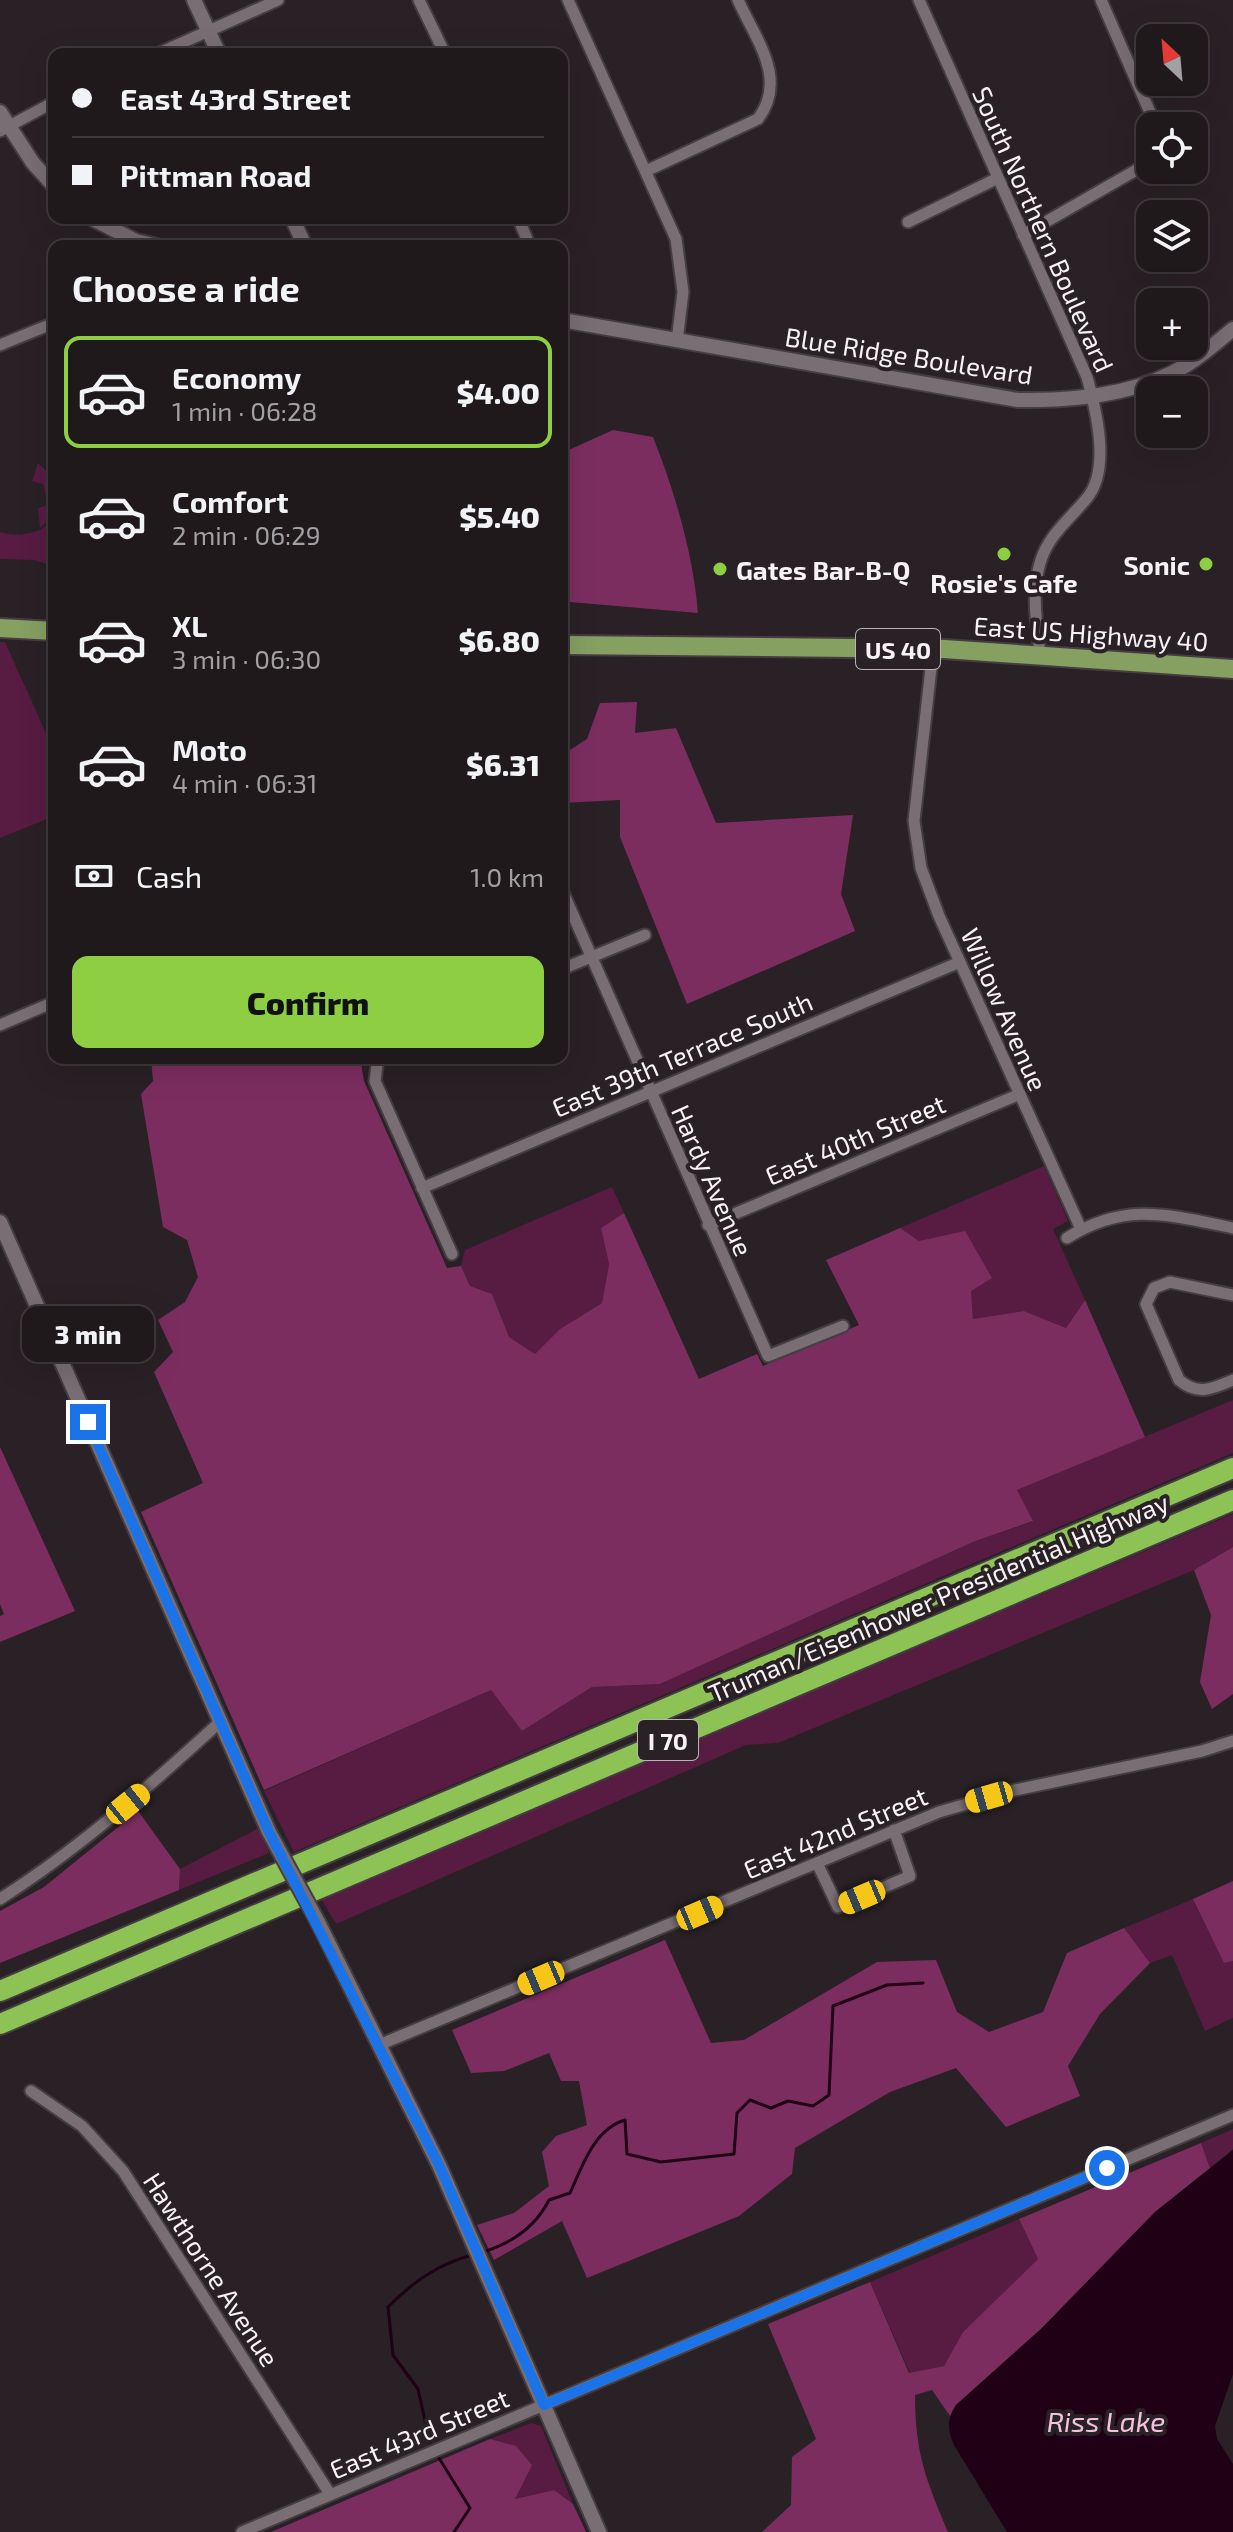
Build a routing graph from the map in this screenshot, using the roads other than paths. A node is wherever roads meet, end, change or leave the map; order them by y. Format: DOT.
graph roads {
  1 [pos="194,0"];
  2 [pos="278,0"];
  3 [pos="419,0"];
  4 [pos="568,0"];
  5 [pos="738,0"];
  6 [pos="919,0"];
  7 [pos="1101,0"];
  8 [pos="208,31"];
  9 [pos="170,48"];
  10 [pos="216,48"];
  11 [pos="442,48"];
  12 [pos="48,104"];
  13 [pos="1150,112"];
  14 [pos="3,123"];
  15 [pos="1136,170"];
  16 [pos="646,171"];
  17 [pos="998,178"];
  18 [pos="48,179"];
  19 [pos="908,222"];
  20 [pos="103,224"];
  21 [pos="1023,235"];
  22 [pos="134,240"];
  23 [pos="568,321"];
  24 [pos="48,325"];
  25 [pos="1233,329"];
  26 [pos="677,341"];
  27 [pos="0,345"];
  28 [pos="1092,397"];
  29 [pos="0,628"];
  30 [pos="48,631"];
  31 [pos="568,645"];
  32 [pos="933,650"];
  33 [pos="1040,655"];
  34 [pos="1233,669"];
  35 [pos="568,904"];
  36 [pos="645,935"];
  37 [pos="591,957"];
  38 [pos="960,962"];
  39 [pos="568,967"];
  40 [pos="48,1005"];
  41 [pos="0,1025"];
  42 [pos="377,1064"];
  43 [pos="649,1090"];
  44 [pos="1020,1094"];
  45 [pos="422,1188"];
  46 [pos="0,1222"];
  47 [pos="708,1225"];
  48 [pos="1233,1228"];
  49 [pos="1081,1229"];
  50 [pos="1067,1238"];
  51 [pos="452,1254"];
  52 [pos="1233,1295"];
  53 [pos="843,1326"];
  54 [pos="1233,1380"];
  55 [pos="1233,1468"];
  56 [pos="1233,1500"];
  57 [pos="221,1721"];
  58 [pos="1233,1741"];
  59 [pos="894,1830"];
  60 [pos="817,1863"];
  61 [pos="0,1899"];
  62 [pos="0,1991"];
  63 [pos="0,2024"];
  64 [pos="379,2045"];
  65 [pos="31,2091"];
  66 [pos="1233,2115"];
  67 [pos="544,2405"];
  68 [pos="330,2494"];
  69 [pos="242,2532"];
  70 [pos="599,2532"];
  1 -- 8 [label="street"];
  2 -- 8 [label="street"];
  3 -- 11 [label="street"];
  4 -- 16 [label="street"];
  5 -- 16 [label="street"];
  6 -- 17 [label="street, South Northern Boulevard"];
  7 -- 13 [label="street"];
  8 -- 9 [label="street"];
  8 -- 10 [label="street"];
  12 -- 14 [label="street"];
  14 -- 18 [label="street"];
  15 -- 21 [label="street"];
  16 -- 26 [label="street"];
  17 -- 19 [label="street"];
  17 -- 21 [label="street, South Northern Boulevard"];
  20 -- 22 [label="street"];
  21 -- 28 [label="street, South Northern Boulevard"];
  23 -- 26 [label="street, Blue Ridge Boulevard"];
  24 -- 27 [label="street"];
  25 -- 28 [label="street, Blue Ridge Boulevard"];
  26 -- 28 [label="street, Blue Ridge Boulevard"];
  28 -- 33 [label="street, South Northern Boulevard"];
  29 -- 30 [label="main road"];
  31 -- 32 [label="main road, East US Highway 40 / US 40"];
  32 -- 33 [label="main road, East US Highway 40 / US 40"];
  32 -- 38 [label="street, Willow Avenue"];
  33 -- 34 [label="main road, East US Highway 40 / US 40"];
  35 -- 37 [label="street, Hardy Avenue"];
  36 -- 37 [label="street"];
  37 -- 39 [label="street"];
  37 -- 43 [label="street, Hardy Avenue"];
  38 -- 43 [label="street, East 39th Terrace South"];
  38 -- 44 [label="street, Willow Avenue"];
  40 -- 41 [label="street"];
  42 -- 45 [label="street"];
  43 -- 45 [label="street, East 39th Terrace South"];
  43 -- 47 [label="street, Hardy Avenue"];
  44 -- 47 [label="street, East 40th Street"];
  44 -- 49 [label="street, Willow Avenue"];
  45 -- 51 [label="street"];
  46 -- 57 [label="street"];
  47 -- 53 [label="street, Hardy Avenue"];
  48 -- 49 [label="street"];
  49 -- 50 [label="street"];
  52 -- 54 [label="street"];
  55 -- 62 [label="highway, Truman/Eisenhower Presidential Highway / I 70"];
  56 -- 63 [label="highway, Truman/Eisenhower Presidential Highway / I 70"];
  57 -- 61 [label="street"];
  57 -- 64 [label="street, bridge"];
  58 -- 59 [label="street, East 42nd Street"];
  59 -- 60 [label="street, East 42nd Street"];
  59 -- 60 [label="street"];
  60 -- 64 [label="street, East 42nd Street"];
  64 -- 67 [label="street"];
  65 -- 68 [label="street, Hawthorne Avenue"];
  66 -- 67 [label="street, East 43rd Street"];
  67 -- 68 [label="street, East 43rd Street"];
  67 -- 70 [label="street"];
  68 -- 69 [label="street, East 43rd Street"];
}
